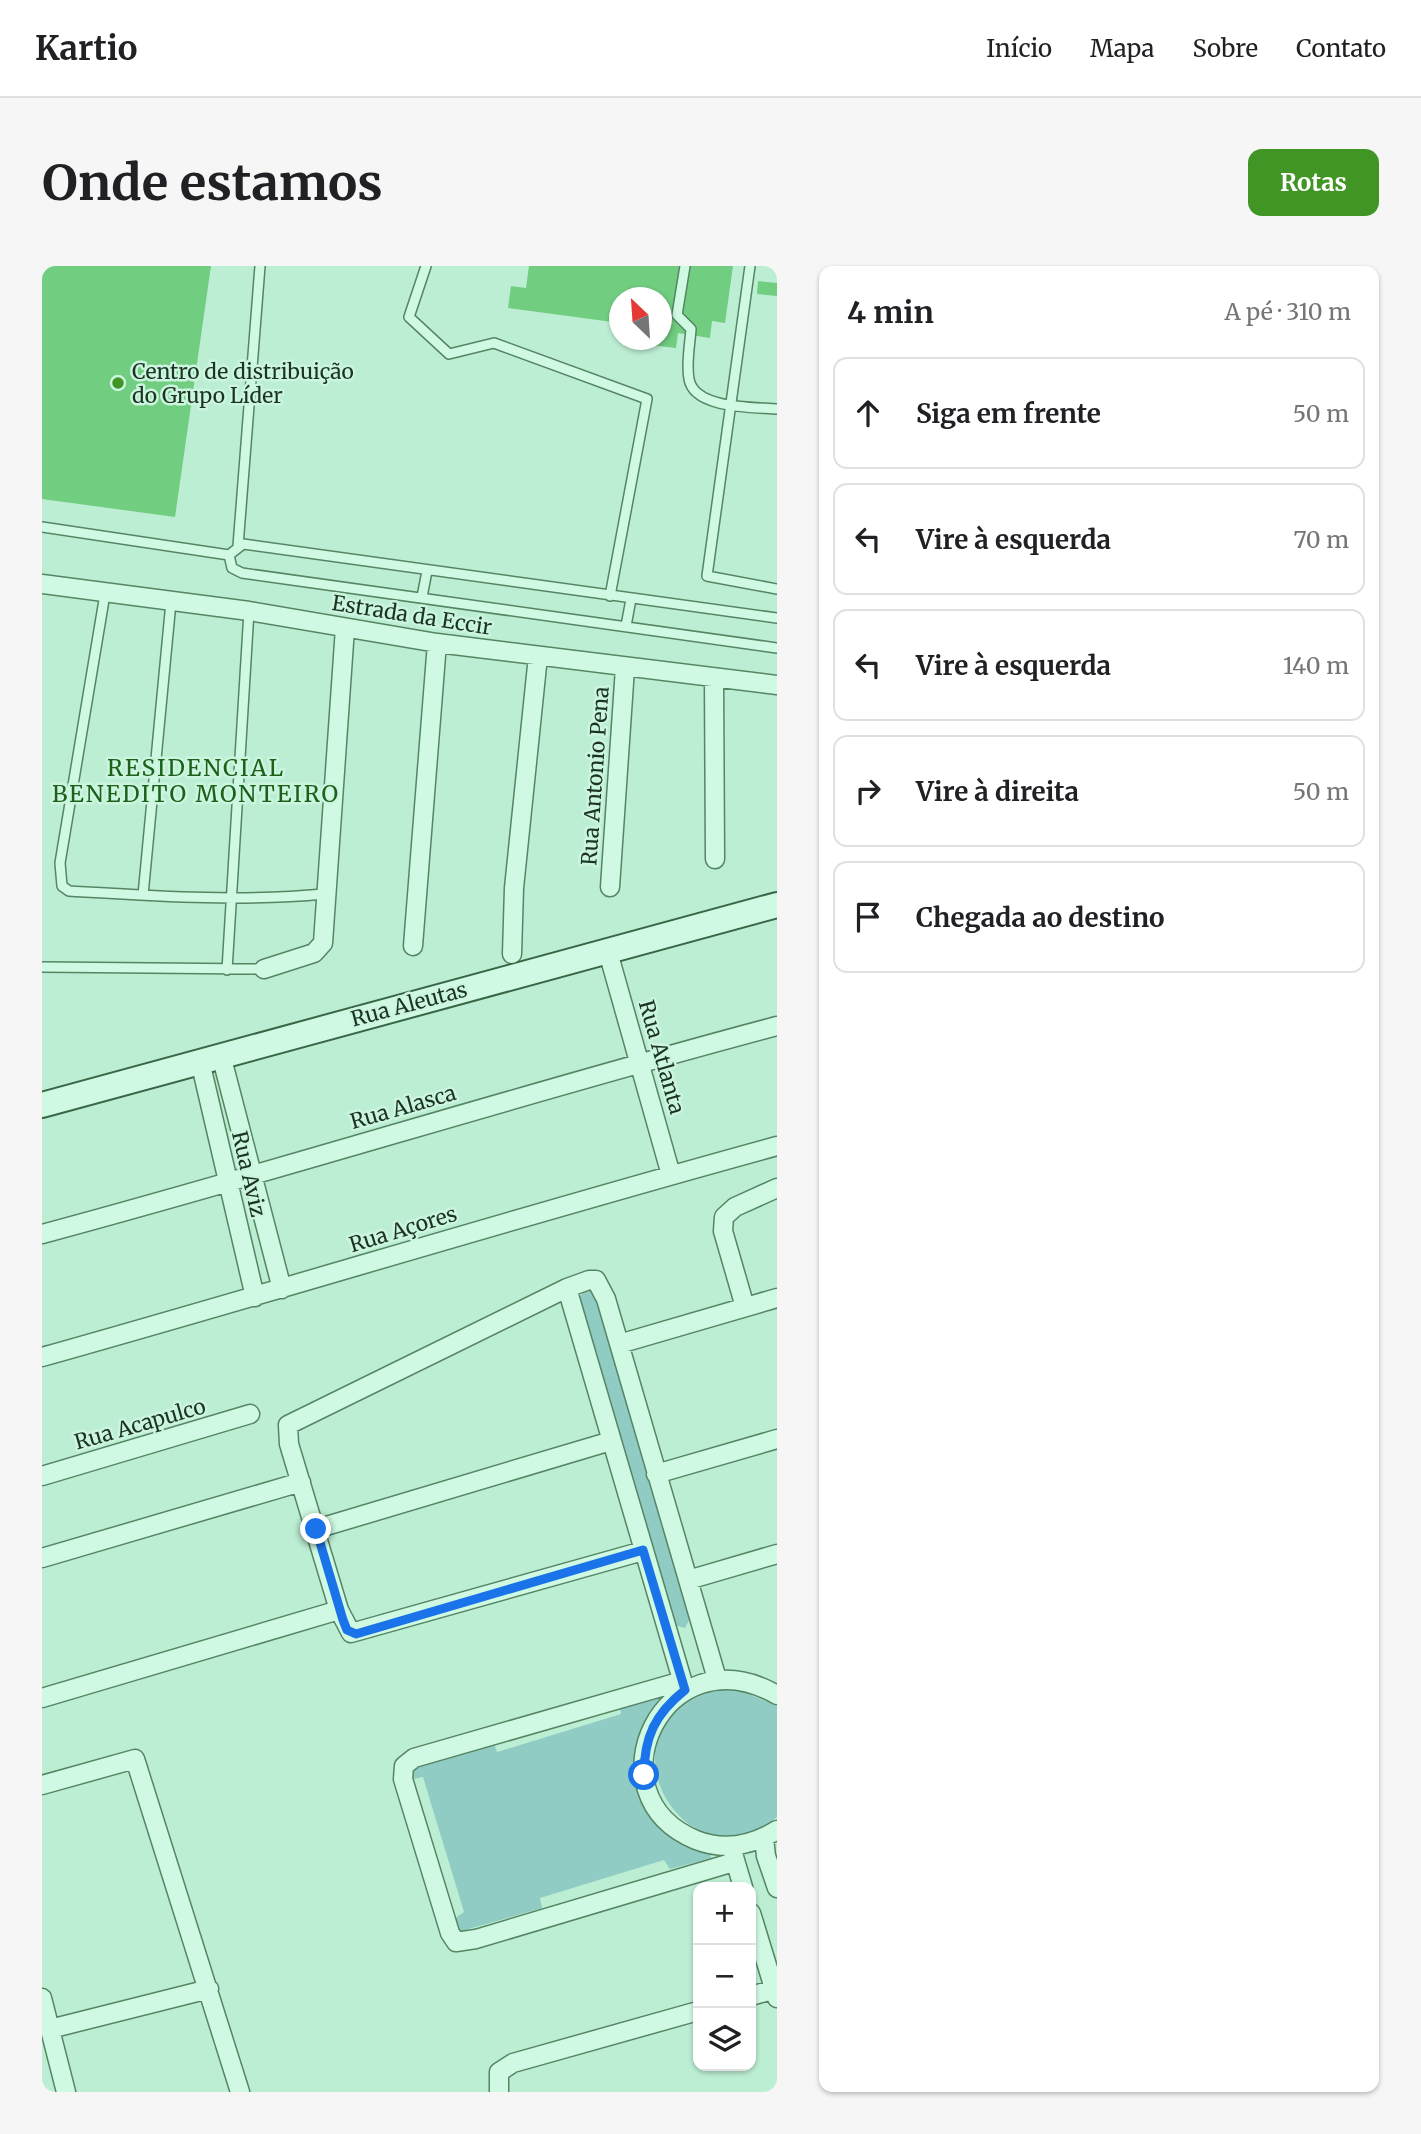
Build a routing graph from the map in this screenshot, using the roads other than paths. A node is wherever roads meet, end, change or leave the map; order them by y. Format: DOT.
graph roads {
  1 [pos="260,266"];
  2 [pos="426,266"];
  3 [pos="685,266"];
  4 [pos="750,266"];
  5 [pos="731,404"];
  6 [pos="777,410"];
  7 [pos="42,527"];
  8 [pos="238,546"];
  9 [pos="229,555"];
  10 [pos="427,571"];
  11 [pos="42,584"];
  12 [pos="777,589"];
  13 [pos="105,594"];
  14 [pos="610,596"];
  15 [pos="422,597"];
  16 [pos="631,599"];
  17 [pos="171,602"];
  18 [pos="249,611"];
  19 [pos="777,618"];
  20 [pos="626,626"];
  21 [pos="345,628"];
  22 [pos="437,643"];
  23 [pos="777,648"];
  24 [pos="538,656"];
  25 [pos="625,668"];
  26 [pos="714,678"];
  27 [pos="777,685"];
  28 [pos="715,859"];
  29 [pos="610,887"];
  30 [pos="324,894"];
  31 [pos="143,895"];
  32 [pos="234,897"];
  33 [pos="777,905"];
  34 [pos="413,946"];
  35 [pos="608,952"];
  36 [pos="512,954"];
  37 [pos="42,967"];
  38 [pos="227,970"];
  39 [pos="264,970"];
  40 [pos="777,1026"];
  41 [pos="210,1058"];
  42 [pos="641,1062"];
  43 [pos="42,1105"];
  44 [pos="777,1146"];
  45 [pos="671,1175"];
  46 [pos="253,1176"];
  47 [pos="228,1184"];
  48 [pos="777,1188"];
  49 [pos="42,1234"];
  50 [pos="567,1288"];
  51 [pos="282,1289"];
  52 [pos="255,1297"];
  53 [pos="777,1298"];
  54 [pos="745,1307"];
  55 [pos="618,1344"];
  56 [pos="42,1357"];
  57 [pos="250,1414"];
  58 [pos="777,1439"];
  59 [pos="611,1441"];
  60 [pos="656,1474"];
  61 [pos="42,1476"];
  62 [pos="301,1482"];
  63 [pos="316,1529"];
  64 [pos="643,1550"];
  65 [pos="777,1554"];
  66 [pos="42,1558"];
  67 [pos="688,1580"];
  68 [pos="339,1610"];
  69 [pos="701,1630"];
  70 [pos="671,1638"];
  71 [pos="717,1679"];
  72 [pos="683,1686"];
  73 [pos="777,1695"];
  74 [pos="42,1698"];
  75 [pos="42,1785"];
  76 [pos="771,1834"];
  77 [pos="733,1854"];
  78 [pos="741,1882"];
  79 [pos="776,1886"];
  80 [pos="756,1888"];
  81 [pos="756,1929"];
  82 [pos="209,1989"];
  83 [pos="776,1993"];
  84 [pos="756,1995"];
  85 [pos="42,1998"];
  86 [pos="693,2012"];
  87 [pos="50,2029"];
  88 [pos="66,2092"];
  89 [pos="240,2092"];
  90 [pos="499,2092"];
  1 -- 8 [label="lane"];
  2 -- 14 [label="lane"];
  3 -- 5 [label="lane"];
  4 -- 5 [label="lane"];
  5 -- 6 [label="lane"];
  5 -- 12 [label="lane"];
  7 -- 9 [label="lane"];
  8 -- 9 [label="lane"];
  8 -- 10 [label="lane"];
  9 -- 15 [label="lane"];
  10 -- 14 [label="lane"];
  10 -- 15 [label="lane"];
  11 -- 13 [label="street, Estrada da Eccir"];
  13 -- 17 [label="street, Estrada da Eccir"];
  13 -- 31 [label="lane"];
  14 -- 16 [label="lane"];
  15 -- 20 [label="lane"];
  16 -- 19 [label="lane"];
  16 -- 20 [label="lane"];
  17 -- 18 [label="street, Estrada da Eccir"];
  17 -- 31 [label="lane"];
  18 -- 21 [label="street, Estrada da Eccir"];
  18 -- 32 [label="lane"];
  20 -- 23 [label="lane"];
  21 -- 22 [label="street, Estrada da Eccir"];
  21 -- 30 [label="street"];
  22 -- 24 [label="street, Estrada da Eccir"];
  22 -- 34 [label="street"];
  24 -- 25 [label="street, Estrada da Eccir"];
  24 -- 36 [label="street"];
  25 -- 26 [label="street, Estrada da Eccir"];
  25 -- 29 [label="street, Rua Antonio Pena"];
  26 -- 27 [label="street, Estrada da Eccir"];
  26 -- 28 [label="street"];
  30 -- 32 [label="lane"];
  30 -- 39 [label="street"];
  31 -- 32 [label="lane"];
  32 -- 38 [label="lane"];
  33 -- 35 [label="street, Rua Aleutas"];
  35 -- 41 [label="street, Rua Aleutas"];
  35 -- 42 [label="street, Rua Atlanta"];
  37 -- 38 [label="lane"];
  38 -- 39 [label="lane"];
  40 -- 42 [label="street, Rua Alasca"];
  41 -- 43 [label="street, Rua Aleutas"];
  41 -- 46 [label="street, Rua Aviz"];
  41 -- 47 [label="street, Rua Aviz"];
  42 -- 45 [label="street, Rua Atlanta"];
  42 -- 46 [label="street, Rua Alasca"];
  44 -- 45 [label="street, Rua Açores"];
  45 -- 51 [label="street, Rua Açores"];
  46 -- 47 [label="street, Rua Alasca"];
  46 -- 51 [label="street, Rua Aviz"];
  47 -- 49 [label="street, Rua Alasca"];
  47 -- 52 [label="street, Rua Aviz"];
  48 -- 54 [label="street"];
  50 -- 55 [label="street"];
  50 -- 59 [label="street"];
  50 -- 62 [label="street"];
  51 -- 52 [label="street, Rua Açores"];
  52 -- 56 [label="street, Rua Açores"];
  53 -- 54 [label="street"];
  54 -- 55 [label="street"];
  55 -- 60 [label="street"];
  57 -- 61 [label="street, Rua Acapulco"];
  58 -- 60 [label="street"];
  59 -- 63 [label="street"];
  59 -- 64 [label="street"];
  60 -- 67 [label="street"];
  62 -- 63 [label="street"];
  62 -- 66 [label="street"];
  63 -- 68 [label="street"];
  64 -- 68 [label="street"];
  64 -- 70 [label="street"];
  65 -- 67 [label="street"];
  67 -- 69 [label="street"];
  68 -- 74 [label="street"];
  69 -- 70 [label="street"];
  69 -- 71 [label="street"];
  70 -- 72 [label="street"];
  71 -- 72 [label="street"];
  71 -- 73 [label="street"];
  72 -- 77 [label="street"];
  72 -- 77 [label="street"];
  75 -- 82 [label="street"];
  76 -- 77 [label="street"];
  76 -- 79 [label="street"];
  77 -- 78 [label="street"];
  79 -- 80 [label="street"];
  81 -- 83 [label="street"];
  82 -- 87 [label="street"];
  82 -- 89 [label="street"];
  83 -- 84 [label="street"];
  85 -- 87 [label="street"];
  86 -- 90 [label="street"];
  87 -- 88 [label="street"];
}
